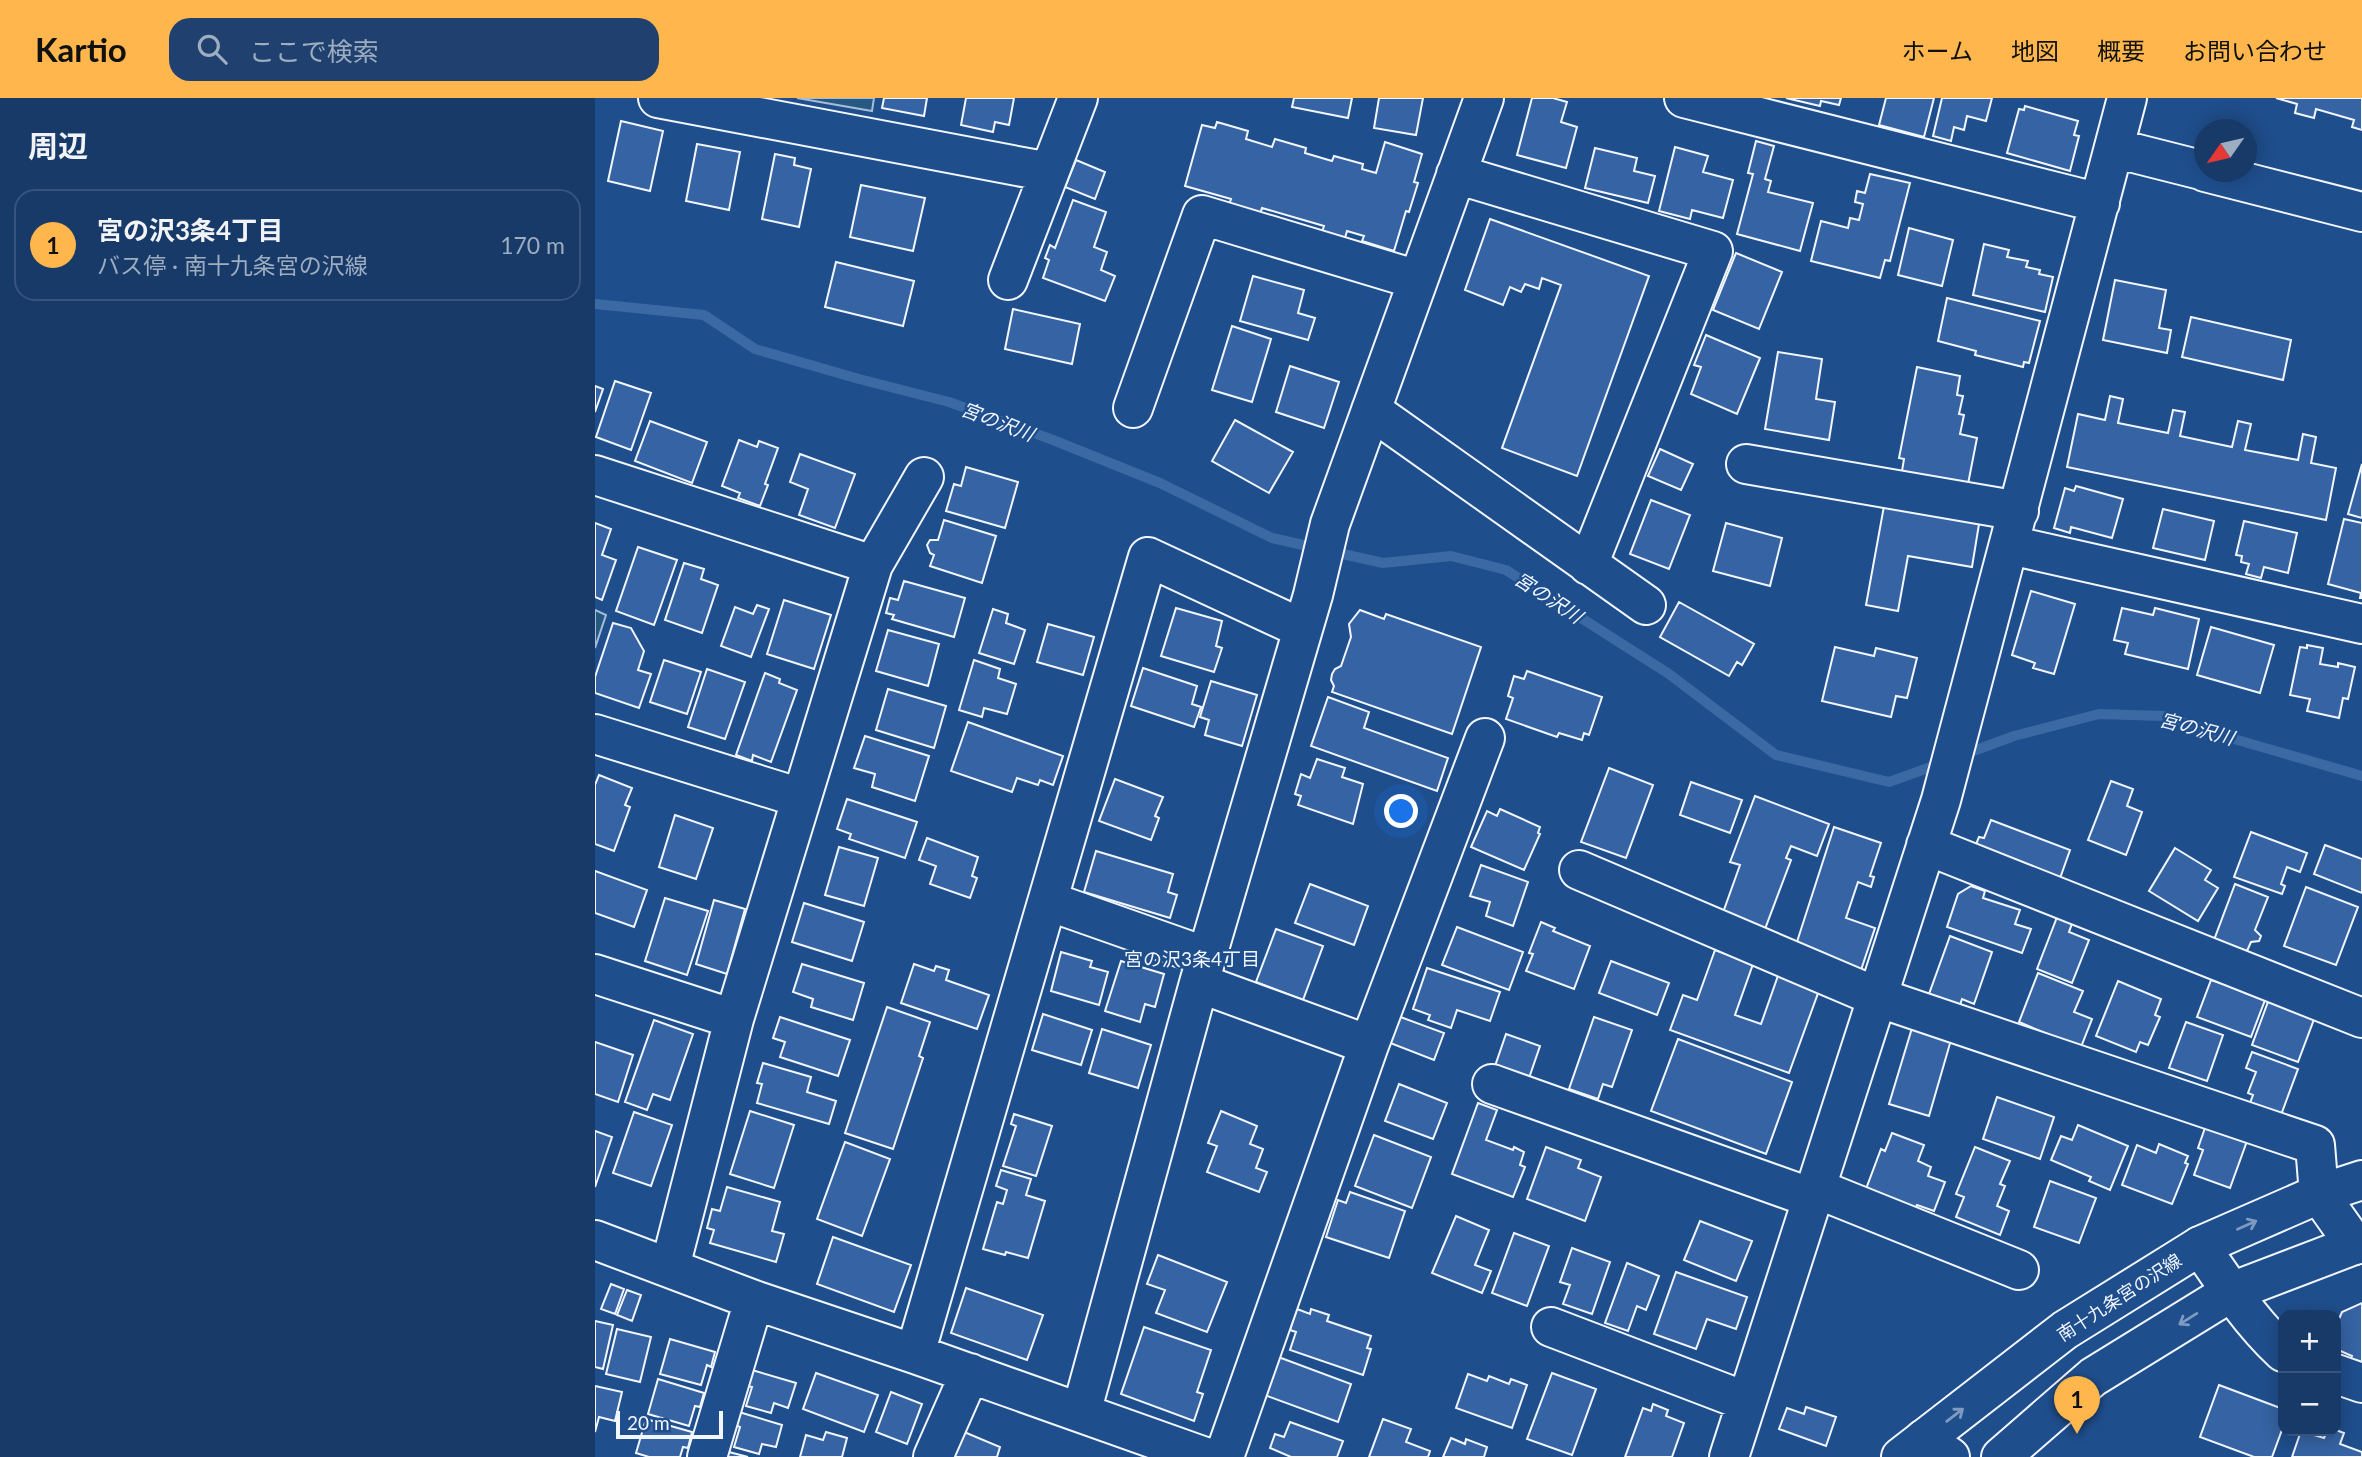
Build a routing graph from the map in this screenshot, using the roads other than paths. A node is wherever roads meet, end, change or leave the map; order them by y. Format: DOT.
graph roads {
  1 [pos="658,98"];
  2 [pos="1077,98"];
  3 [pos="1484,98"];
  4 [pos="1684,98"];
  5 [pos="2127,98"];
  6 [pos="2114,148"];
  7 [pos="2194,168"];
  8 [pos="1049,172"];
  9 [pos="1456,174"];
  10 [pos="2247,182"];
  11 [pos="2100,203"];
  12 [pos="2362,212"];
  13 [pos="1008,280"];
  14 [pos="1418,280"];
  15 [pos="1133,408"];
  16 [pos="1371,410"];
  17 [pos="1746,464"];
  18 [pos="595,475"];
  19 [pos="924,477"];
  20 [pos="2014,528"];
  21 [pos="873,565"];
  22 [pos="1588,565"];
  23 [pos="1646,605"];
  24 [pos="1308,612"];
  25 [pos="2362,624"];
  26 [pos="595,734"];
  27 [pos="1485,738"];
  28 [pos="801,798"];
  29 [pos="1926,845"];
  30 [pos="1579,870"];
  31 [pos="1048,901"];
  32 [pos="1203,970"];
  33 [pos="595,974"];
  34 [pos="1877,997"];
  35 [pos="2362,1018"];
  36 [pos="734,1019"];
  37 [pos="1370,1045"];
  38 [pos="1492,1084"];
  39 [pos="2362,1180"];
  40 [pos="1813,1193"];
  41 [pos="2319,1194"];
  42 [pos="595,1240"];
  43 [pos="2359,1243"];
  44 [pos="2200,1246"];
  45 [pos="670,1267"];
  46 [pos="2019,1270"];
  47 [pos="2231,1292"];
  48 [pos="754,1300"];
  49 [pos="1551,1327"];
  50 [pos="2278,1347"];
  51 [pos="915,1354"];
  52 [pos="970,1373"];
  53 [pos="2341,1376"];
  54 [pos="2362,1383"];
  55 [pos="1745,1401"];
  56 [pos="1081,1413"];
  57 [pos="1120,1442"];
  58 [pos="1925,1451"];
  59 [pos="707,1457"];
  60 [pos="933,1457"];
  61 [pos="1205,1457"];
  62 [pos="1224,1457"];
  63 [pos="1729,1457"];
  64 [pos="2001,1457"];
  1 -- 8 [label="street"];
  2 -- 8 [label="street"];
  3 -- 9 [label="street"];
  4 -- 11 [label="street"];
  5 -- 6 [label="street"];
  6 -- 7 [label="street"];
  6 -- 11 [label="street"];
  8 -- 13 [label="street"];
  9 -- 14 [label="street"];
  9 -- 22 [label="street"];
  10 -- 12 [label="street"];
  11 -- 20 [label="street"];
  14 -- 15 [label="street"];
  14 -- 16 [label="street"];
  16 -- 22 [label="street"];
  16 -- 24 [label="street"];
  17 -- 20 [label="street"];
  18 -- 21 [label="street"];
  19 -- 21 [label="street"];
  20 -- 25 [label="street"];
  20 -- 29 [label="street"];
  21 -- 28 [label="street"];
  22 -- 23 [label="street"];
  24 -- 31 [label="street"];
  24 -- 32 [label="street"];
  26 -- 28 [label="street"];
  27 -- 37 [label="street"];
  28 -- 36 [label="street"];
  29 -- 34 [label="street"];
  29 -- 35 [label="street"];
  30 -- 34 [label="street"];
  31 -- 32 [label="street"];
  31 -- 51 [label="street"];
  32 -- 37 [label="street"];
  32 -- 56 [label="street"];
  33 -- 36 [label="street"];
  34 -- 40 [label="street"];
  34 -- 41 [label="street"];
  36 -- 45 [label="street"];
  37 -- 62 [label="street"];
  38 -- 40 [label="street"];
  39 -- 41 [label="street, 南十九条宮の沢線"];
  40 -- 46 [label="street"];
  40 -- 55 [label="street"];
  41 -- 43 [label="street"];
  44 -- 41 [label="street, 南十九条宮の沢線, one-way"];
  42 -- 45 [label="street"];
  43 -- 47 [label="street"];
  44 -- 47 [label="street"];
  58 -- 44 [label="street, 南十九条宮の沢線, one-way"];
  45 -- 48 [label="street"];
  47 -- 50 [label="street"];
  47 -- 64 [label="street, one-way"];
  48 -- 51 [label="street"];
  48 -- 59 [label="street"];
  49 -- 55 [label="street"];
  51 -- 52 [label="street"];
  52 -- 56 [label="street"];
  52 -- 60 [label="street"];
  53 -- 54 [label="street"];
  55 -- 63 [label="street"];
  56 -- 57 [label="street"];
  57 -- 61 [label="street"];
}
